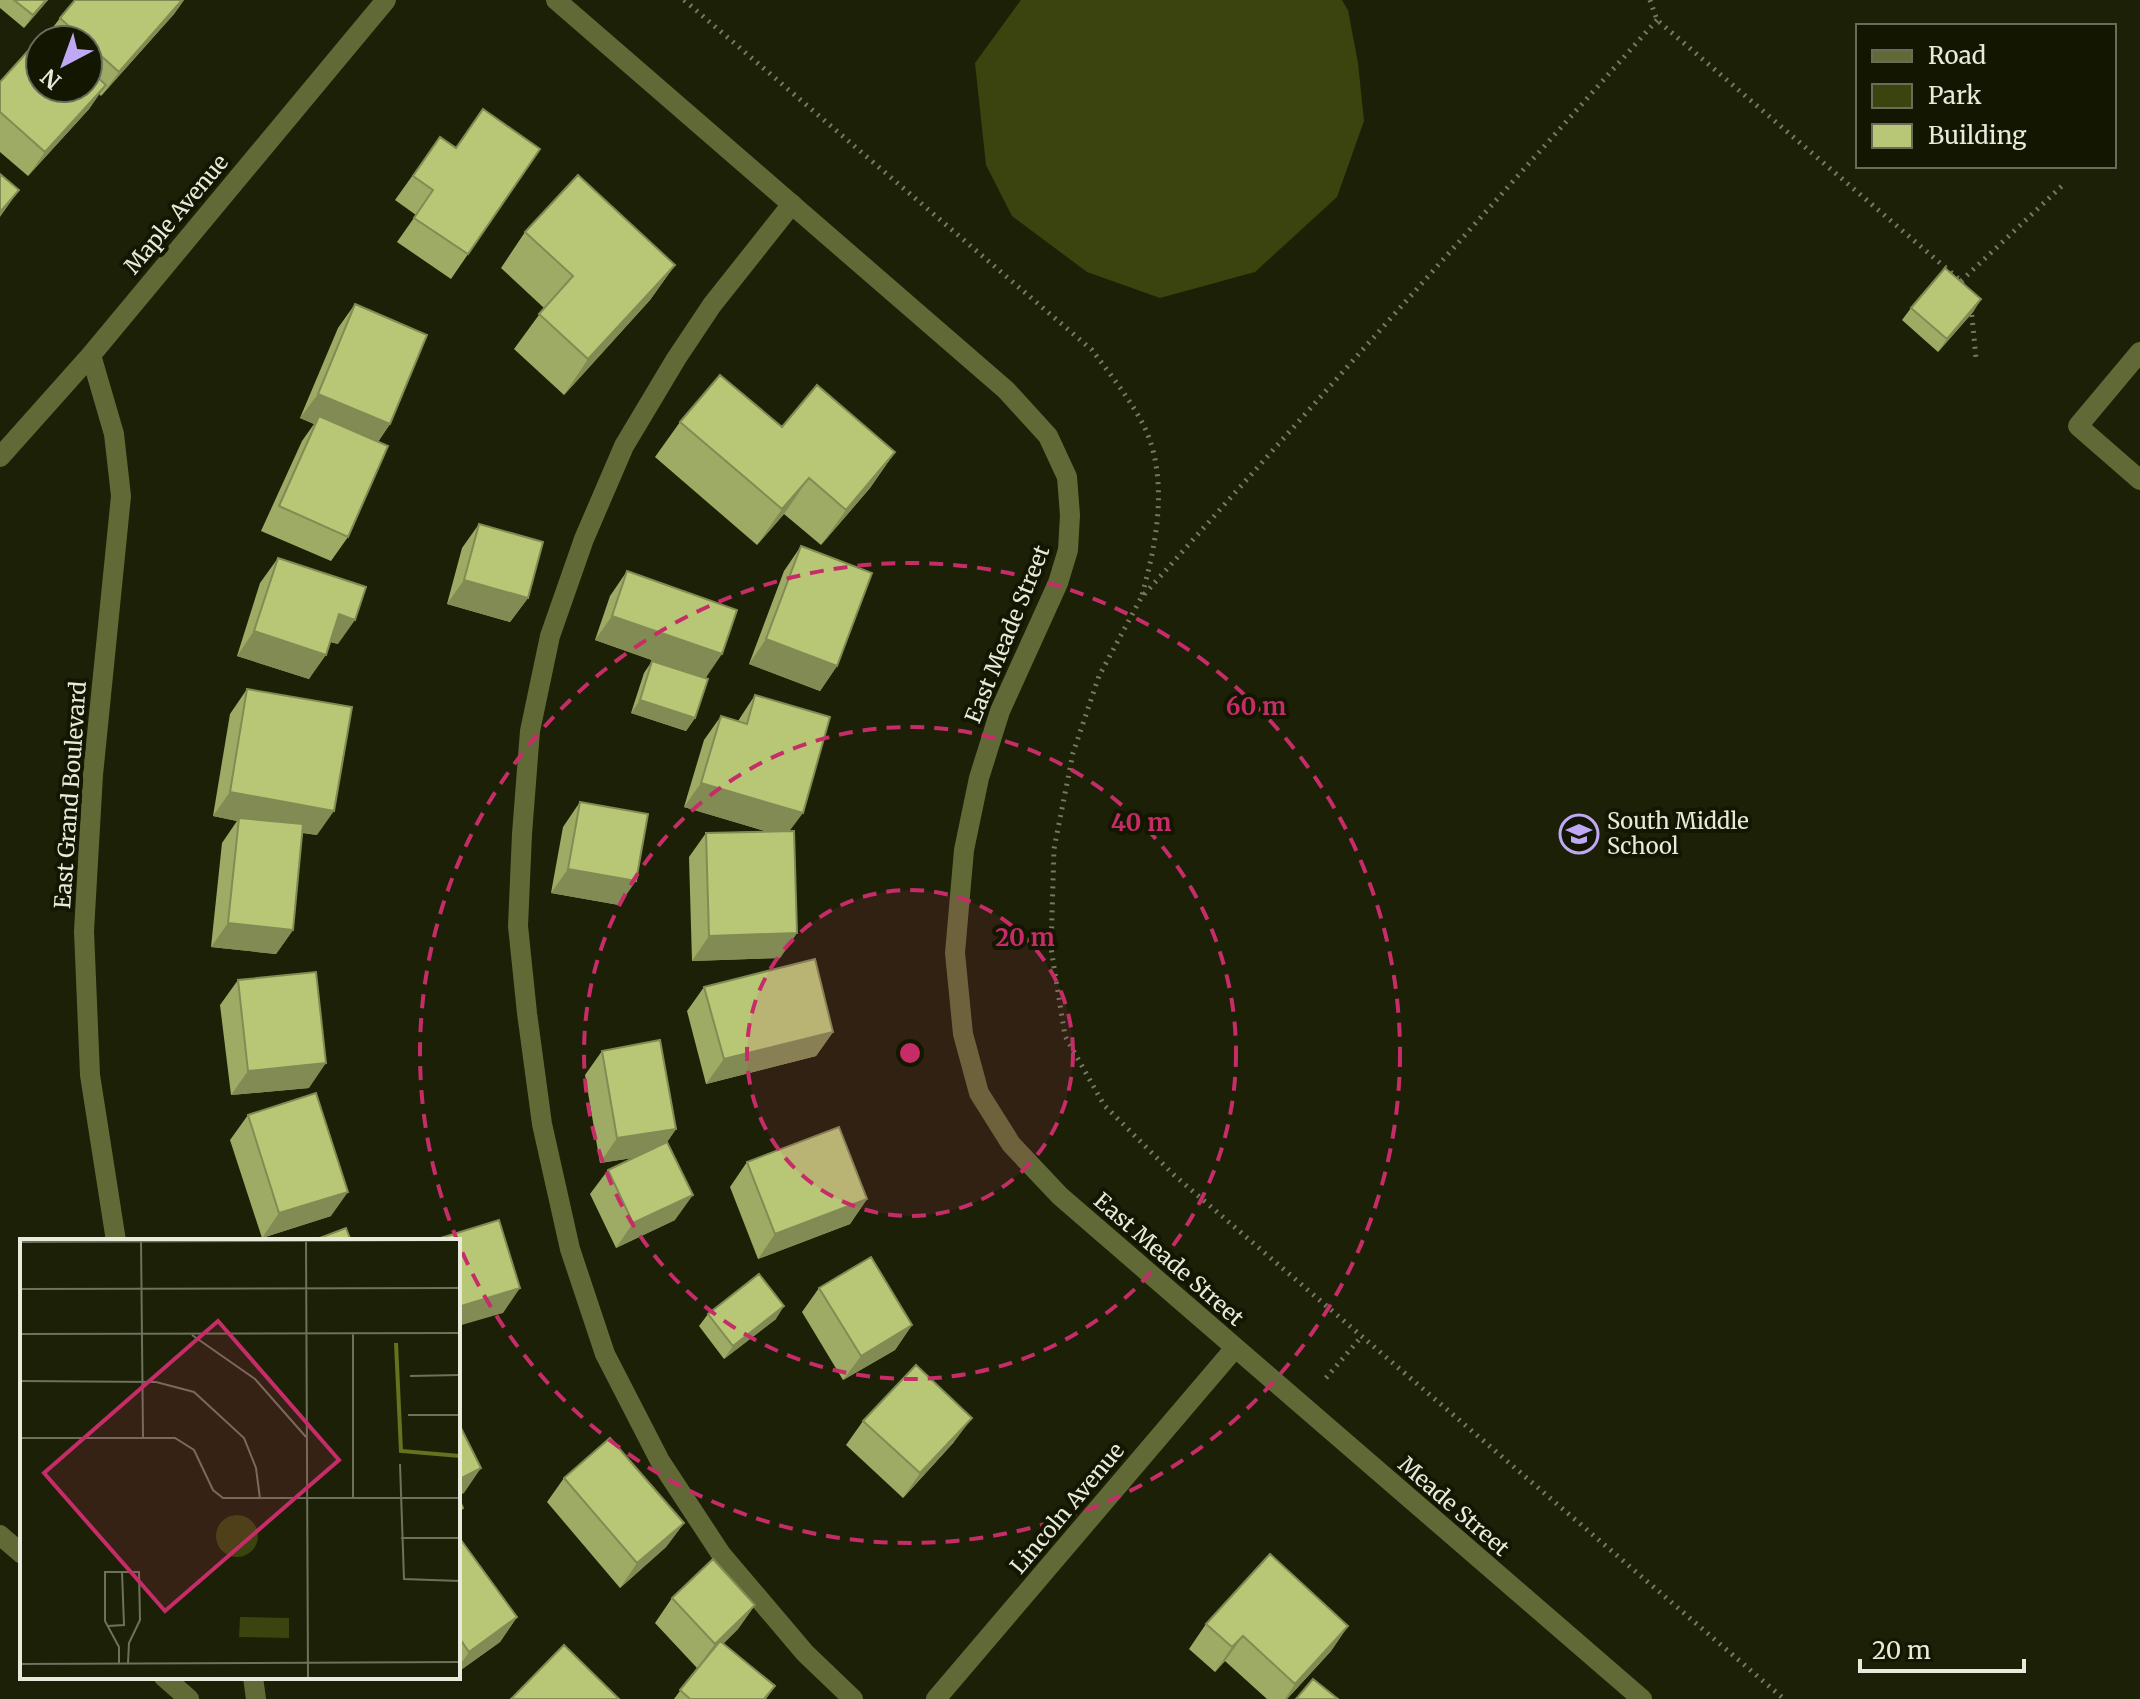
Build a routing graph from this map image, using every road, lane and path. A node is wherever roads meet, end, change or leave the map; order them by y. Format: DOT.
graph roads {
  1 [pos="386,0"];
  2 [pos="556,0"];
  3 [pos="684,0"];
  4 [pos="1650,0"];
  5 [pos="1657,20"];
  6 [pos="2063,185"];
  7 [pos="792,204"];
  8 [pos="1961,281"];
  9 [pos="1965,292"];
  10 [pos="1969,302"];
  11 [pos="2140,352"];
  12 [pos="91,355"];
  13 [pos="1976,358"];
  14 [pos="0,457"];
  15 [pos="2140,480"];
  16 [pos="1141,598"];
  17 [pos="116,1239"];
  18 [pos="1362,1336"];
  19 [pos="1235,1348"];
  20 [pos="1303,1407"];
  21 [pos="0,1535"];
  22 [pos="20,1552"];
  23 [pos="166,1679"];
  24 [pos="253,1679"];
  25 [pos="189,1699"];
  26 [pos="256,1699"];
  27 [pos="853,1699"];
  28 [pos="936,1699"];
  29 [pos="1642,1699"];
  30 [pos="1784,1699"];
  1 -- 12 [label="street, Maple Avenue"];
  2 -- 7 [label="street, East Meade Street"];
  3 -- 16 [label="path"];
  4 -- 5 [label="path"];
  5 -- 8 [label="path"];
  5 -- 16 [label="path"];
  6 -- 8 [label="path"];
  7 -- 19 [label="street, East Meade Street"];
  7 -- 27 [label="street"];
  8 -- 9 [label="path"];
  10 -- 13 [label="path"];
  11 -- 15 [label="street"];
  12 -- 14 [label="street, Maple Avenue"];
  12 -- 17 [label="street, East Grand Boulevard"];
  16 -- 18 [label="path"];
  18 -- 20 [label="path"];
  18 -- 30 [label="path"];
  19 -- 20 [label="street, Meade Street"];
  19 -- 28 [label="street, Lincoln Avenue"];
  20 -- 29 [label="street, Meade Street"];
  21 -- 22 [label="street"];
  23 -- 25 [label="street"];
  24 -- 26 [label="street"];
}
